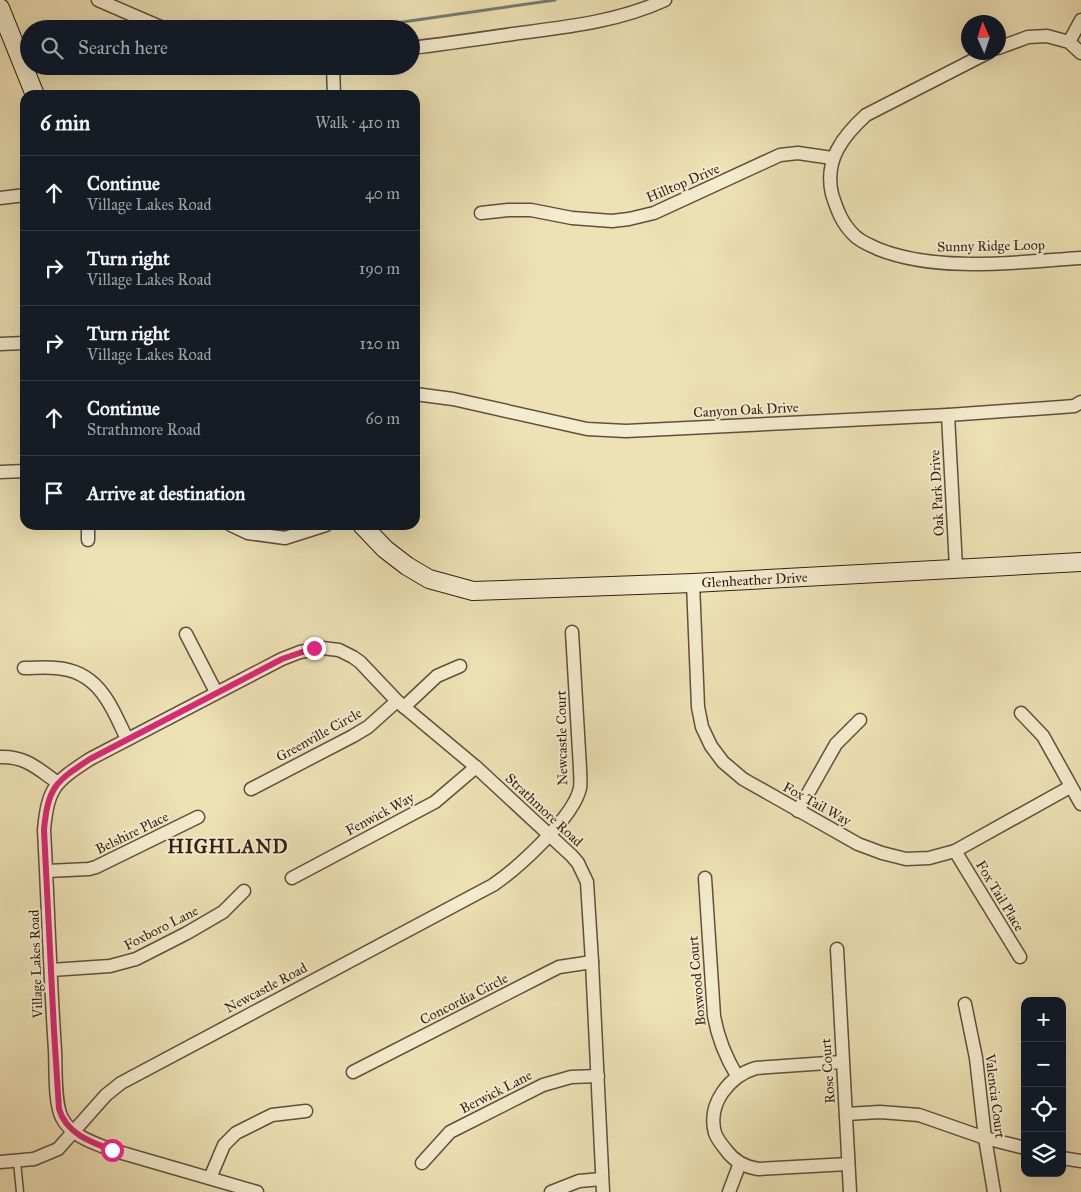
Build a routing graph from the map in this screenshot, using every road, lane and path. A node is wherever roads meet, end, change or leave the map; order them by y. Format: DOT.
graph roads {
  1 [pos="98,0"];
  2 [pos="665,0"];
  3 [pos="1,9"];
  4 [pos="144,20"];
  5 [pos="1081,20"];
  6 [pos="1069,42"];
  7 [pos="1006,45"];
  8 [pos="420,47"];
  9 [pos="1081,53"];
  10 [pos="20,57"];
  11 [pos="973,60"];
  12 [pos="27,75"];
  13 [pos="333,75"];
  14 [pos="33,90"];
  15 [pos="334,90"];
  16 [pos="832,158"];
  17 [pos="20,196"];
  18 [pos="0,198"];
  19 [pos="481,213"];
  20 [pos="1081,258"];
  21 [pos="20,343"];
  22 [pos="0,344"];
  23 [pos="420,395"];
  24 [pos="1081,402"];
  25 [pos="948,415"];
  26 [pos="20,471"];
  27 [pos="0,472"];
  28 [pos="88,530"];
  29 [pos="242,530"];
  30 [pos="311,530"];
  31 [pos="367,530"];
  32 [pos="88,540"];
  33 [pos="1081,562"];
  34 [pos="956,568"];
  35 [pos="693,583"];
  36 [pos="572,632"];
  37 [pos="186,634"];
  38 [pos="460,666"];
  39 [pos="24,668"];
  40 [pos="216,692"];
  41 [pos="400,704"];
  42 [pos="1021,713"];
  43 [pos="860,720"];
  44 [pos="127,739"];
  45 [pos="0,757"];
  46 [pos="476,767"];
  47 [pos="58,783"];
  48 [pos="1070,787"];
  49 [pos="251,789"];
  50 [pos="1081,804"];
  51 [pos="798,811"];
  52 [pos="198,817"];
  53 [pos="549,834"];
  54 [pos="956,851"];
  55 [pos="47,871"];
  56 [pos="292,878"];
  57 [pos="705,878"];
  58 [pos="244,891"];
  59 [pos="837,949"];
  60 [pos="1020,957"];
  61 [pos="592,962"];
  62 [pos="51,970"];
  63 [pos="965,1004"];
  64 [pos="842,1062"];
  65 [pos="352,1072"];
  66 [pos="598,1076"];
  67 [pos="737,1076"];
  68 [pos="306,1111"];
  69 [pos="846,1114"];
  70 [pos="74,1132"];
  71 [pos="985,1138"];
  72 [pos="1021,1147"];
  73 [pos="1066,1158"];
  74 [pos="1081,1160"];
  75 [pos="0,1162"];
  76 [pos="17,1162"];
  77 [pos="422,1163"];
  78 [pos="740,1163"];
  79 [pos="848,1164"];
  80 [pos="210,1178"];
  81 [pos="602,1179"];
  82 [pos="20,1192"];
  83 [pos="257,1192"];
  84 [pos="551,1192"];
  85 [pos="602,1192"];
  86 [pos="729,1192"];
  87 [pos="850,1192"];
  88 [pos="994,1192"];
  1 -- 4 [label="street"];
  2 -- 8 [label="street"];
  3 -- 10 [label="street"];
  5 -- 6 [label="street"];
  6 -- 7 [label="street"];
  6 -- 9 [label="street"];
  11 -- 16 [label="street, Sunny Ridge Loop"];
  12 -- 14 [label="street"];
  13 -- 15 [label="street"];
  16 -- 19 [label="street, Hilltop Drive"];
  16 -- 20 [label="street, Sunny Ridge Loop"];
  17 -- 18 [label="street"];
  21 -- 22 [label="street"];
  23 -- 25 [label="street, Canyon Oak Drive"];
  24 -- 25 [label="street, Canyon Oak Drive"];
  25 -- 34 [label="street, Oak Park Drive"];
  26 -- 27 [label="street"];
  28 -- 32 [label="street"];
  29 -- 30 [label="street"];
  31 -- 35 [label="street, Glenheather Drive"];
  33 -- 34 [label="street, Glenheather Drive"];
  34 -- 35 [label="street, Glenheather Drive"];
  35 -- 51 [label="street, Fox Tail Way"];
  36 -- 53 [label="street, Newcastle Court"];
  37 -- 40 [label="street"];
  38 -- 41 [label="street, Greenville Circle"];
  39 -- 44 [label="street"];
  40 -- 41 [label="street, Strathmore Road"];
  40 -- 44 [label="street, Village Lakes Road"];
  41 -- 46 [label="street, Strathmore Road"];
  41 -- 49 [label="street, Greenville Circle"];
  42 -- 48 [label="street"];
  43 -- 51 [label="street"];
  44 -- 47 [label="street, Village Lakes Road"];
  45 -- 47 [label="street"];
  46 -- 53 [label="street, Strathmore Road"];
  46 -- 56 [label="street, Fenwick Way"];
  47 -- 55 [label="street, Village Lakes Road"];
  48 -- 50 [label="street"];
  48 -- 54 [label="street, Fox Tail Way"];
  51 -- 54 [label="street, Fox Tail Way"];
  52 -- 55 [label="street, Belshire Place"];
  53 -- 61 [label="street, Strathmore Road"];
  53 -- 70 [label="street, Newcastle Road"];
  54 -- 60 [label="street, Fox Tail Place"];
  55 -- 62 [label="street, Village Lakes Road"];
  57 -- 67 [label="street, Boxwood Court"];
  58 -- 62 [label="street, Foxboro Lane"];
  59 -- 64 [label="street, Rose Court"];
  61 -- 65 [label="street, Concordia Circle"];
  61 -- 66 [label="street, Strathmore Road"];
  62 -- 70 [label="street, Village Lakes Road"];
  63 -- 71 [label="street, Valencia Court"];
  64 -- 67 [label="street"];
  64 -- 69 [label="street, Rose Court"];
  66 -- 77 [label="street, Berwick Lane"];
  66 -- 81 [label="street, Strathmore Road"];
  67 -- 78 [label="street"];
  68 -- 80 [label="street"];
  69 -- 71 [label="street"];
  69 -- 79 [label="street, Rose Court"];
  70 -- 76 [label="street, Newcastle Road"];
  70 -- 80 [label="street, Village Lakes Road"];
  71 -- 72 [label="street"];
  71 -- 88 [label="street, Valencia Court"];
  73 -- 74 [label="street"];
  75 -- 76 [label="street, Newcastle Road"];
  76 -- 82 [label="lane"];
  78 -- 79 [label="street"];
  78 -- 86 [label="street"];
  79 -- 87 [label="street, Rose Court"];
  80 -- 83 [label="street, Village Lakes Road"];
  81 -- 84 [label="street"];
  81 -- 85 [label="street, Strathmore Road"];
}
